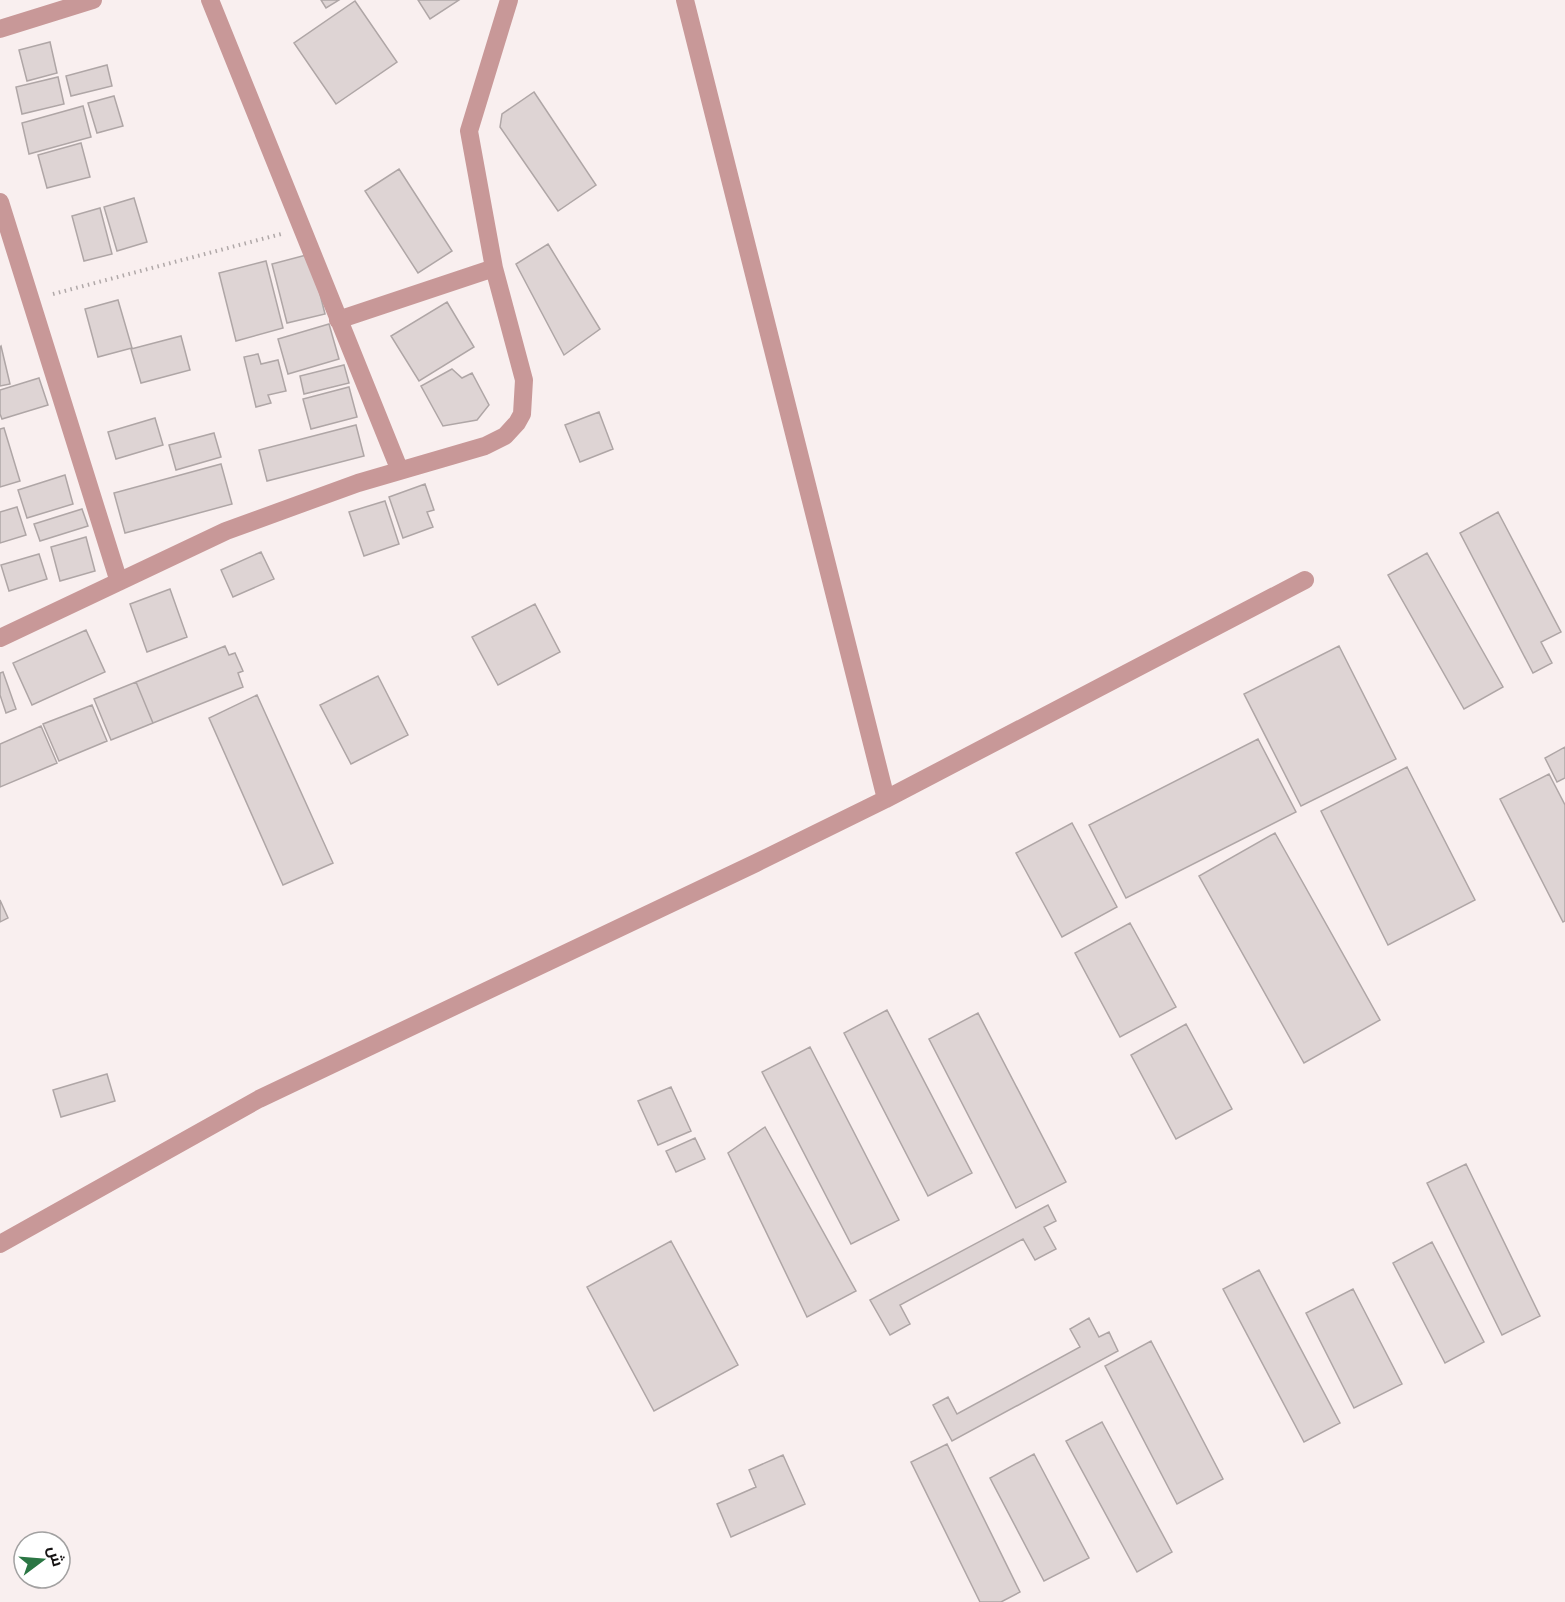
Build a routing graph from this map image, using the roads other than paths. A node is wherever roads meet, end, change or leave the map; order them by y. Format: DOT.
graph roads {
  1 [pos="93,0"];
  2 [pos="210,0"];
  3 [pos="509,0"];
  4 [pos="685,0"];
  5 [pos="0,29"];
  6 [pos="0,202"];
  7 [pos="494,268"];
  8 [pos="338,320"];
  9 [pos="400,471"];
  10 [pos="1305,580"];
  11 [pos="119,582"];
  12 [pos="0,638"];
  13 [pos="886,799"];
  14 [pos="0,1244"];
  1 -- 5 [label="street"];
  2 -- 8 [label="street"];
  3 -- 7 [label="street"];
  4 -- 13 [label="street"];
  6 -- 11 [label="street"];
  7 -- 8 [label="street"];
  7 -- 9 [label="street"];
  8 -- 9 [label="street"];
  9 -- 11 [label="street"];
  10 -- 13 [label="street"];
  11 -- 12 [label="street"];
  13 -- 14 [label="street"];
}
